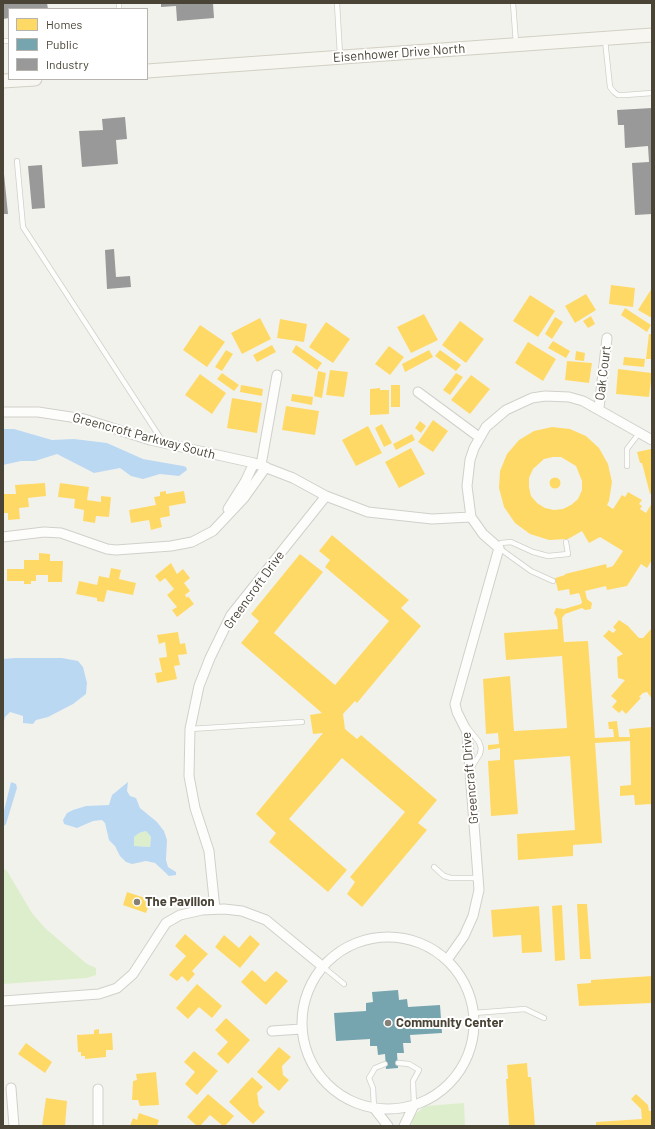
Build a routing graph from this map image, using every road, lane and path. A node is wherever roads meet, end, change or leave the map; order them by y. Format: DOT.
graph roads {
  1 [pos="337,3"];
  2 [pos="513,3"];
  3 [pos="652,35"];
  4 [pos="605,39"];
  5 [pos="516,45"];
  6 [pos="340,57"];
  7 [pos="148,71"];
  8 [pos="19,80"];
  9 [pos="3,81"];
  10 [pos="652,93"];
  11 [pos="17,161"];
  12 [pos="607,338"];
  13 [pos="277,374"];
  14 [pos="418,392"];
  15 [pos="599,408"];
  16 [pos="3,412"];
  17 [pos="640,432"];
  18 [pos="479,437"];
  19 [pos="652,440"];
  20 [pos="164,444"];
  21 [pos="260,465"];
  22 [pos="627,466"];
  23 [pos="326,496"];
  24 [pos="471,517"];
  25 [pos="221,522"];
  26 [pos="3,537"];
  27 [pos="566,542"];
  28 [pos="499,548"];
  29 [pos="553,581"];
  30 [pos="302,722"];
  31 [pos="190,729"];
  32 [pos="434,867"];
  33 [pos="478,878"];
  34 [pos="215,909"];
  35 [pos="447,960"];
  36 [pos="322,966"];
  37 [pos="344,984"];
  38 [pos="3,1001"];
  39 [pos="474,1012"];
  40 [pos="544,1018"];
  41 [pos="301,1029"];
  42 [pos="272,1031"];
  43 [pos="398,1063"];
  44 [pos="385,1064"];
  45 [pos="11,1088"];
  46 [pos="98,1089"];
  47 [pos="414,1105"];
  48 [pos="374,1108"];
  49 [pos="14,1126"];
  50 [pos="98,1126"];
  51 [pos="388,1126"];
  52 [pos="404,1126"];
  1 -- 6 [label="lane"];
  2 -- 5 [label="lane"];
  3 -- 4 [label="street, Eisenhower Drive North"];
  4 -- 5 [label="street, Eisenhower Drive North"];
  4 -- 10 [label="lane"];
  5 -- 6 [label="street, Eisenhower Drive North"];
  6 -- 7 [label="street, Eisenhower Drive North"];
  8 -- 9 [label="street"];
  11 -- 20 [label="lane"];
  12 -- 15 [label="street, Oak Court"];
  13 -- 21 [label="street"];
  14 -- 18 [label="street"];
  15 -- 17 [label="street"];
  15 -- 18 [label="street"];
  16 -- 20 [label="street, Greencroft Parkway South"];
  17 -- 19 [label="street"];
  17 -- 22 [label="lane"];
  18 -- 24 [label="street"];
  20 -- 21 [label="street, Greencroft Parkway South"];
  21 -- 23 [label="street, Greencroft Parkway South"];
  21 -- 25 [label="street"];
  21 -- 25 [label="street"];
  23 -- 24 [label="street"];
  23 -- 31 [label="street, Greencroft Drive"];
  24 -- 28 [label="street"];
  25 -- 26 [label="street"];
  27 -- 28 [label="lane"];
  28 -- 29 [label="lane"];
  28 -- 33 [label="street, Greencraft Drive"];
  30 -- 31 [label="lane"];
  31 -- 34 [label="street, Greencroft Drive"];
  32 -- 33 [label="lane"];
  33 -- 35 [label="street, Greencraft Drive"];
  34 -- 36 [label="street"];
  34 -- 38 [label="street"];
  35 -- 36 [label="street"];
  35 -- 39 [label="street"];
  36 -- 37 [label="lane"];
  36 -- 41 [label="street"];
  39 -- 40 [label="lane"];
  39 -- 47 [label="street"];
  41 -- 42 [label="street"];
  41 -- 48 [label="street"];
  43 -- 47 [label="lane"];
  44 -- 48 [label="lane"];
  45 -- 49 [label="street"];
  46 -- 50 [label="street"];
  47 -- 48 [label="street"];
  47 -- 52 [label="street"];
  48 -- 51 [label="street"];
}
